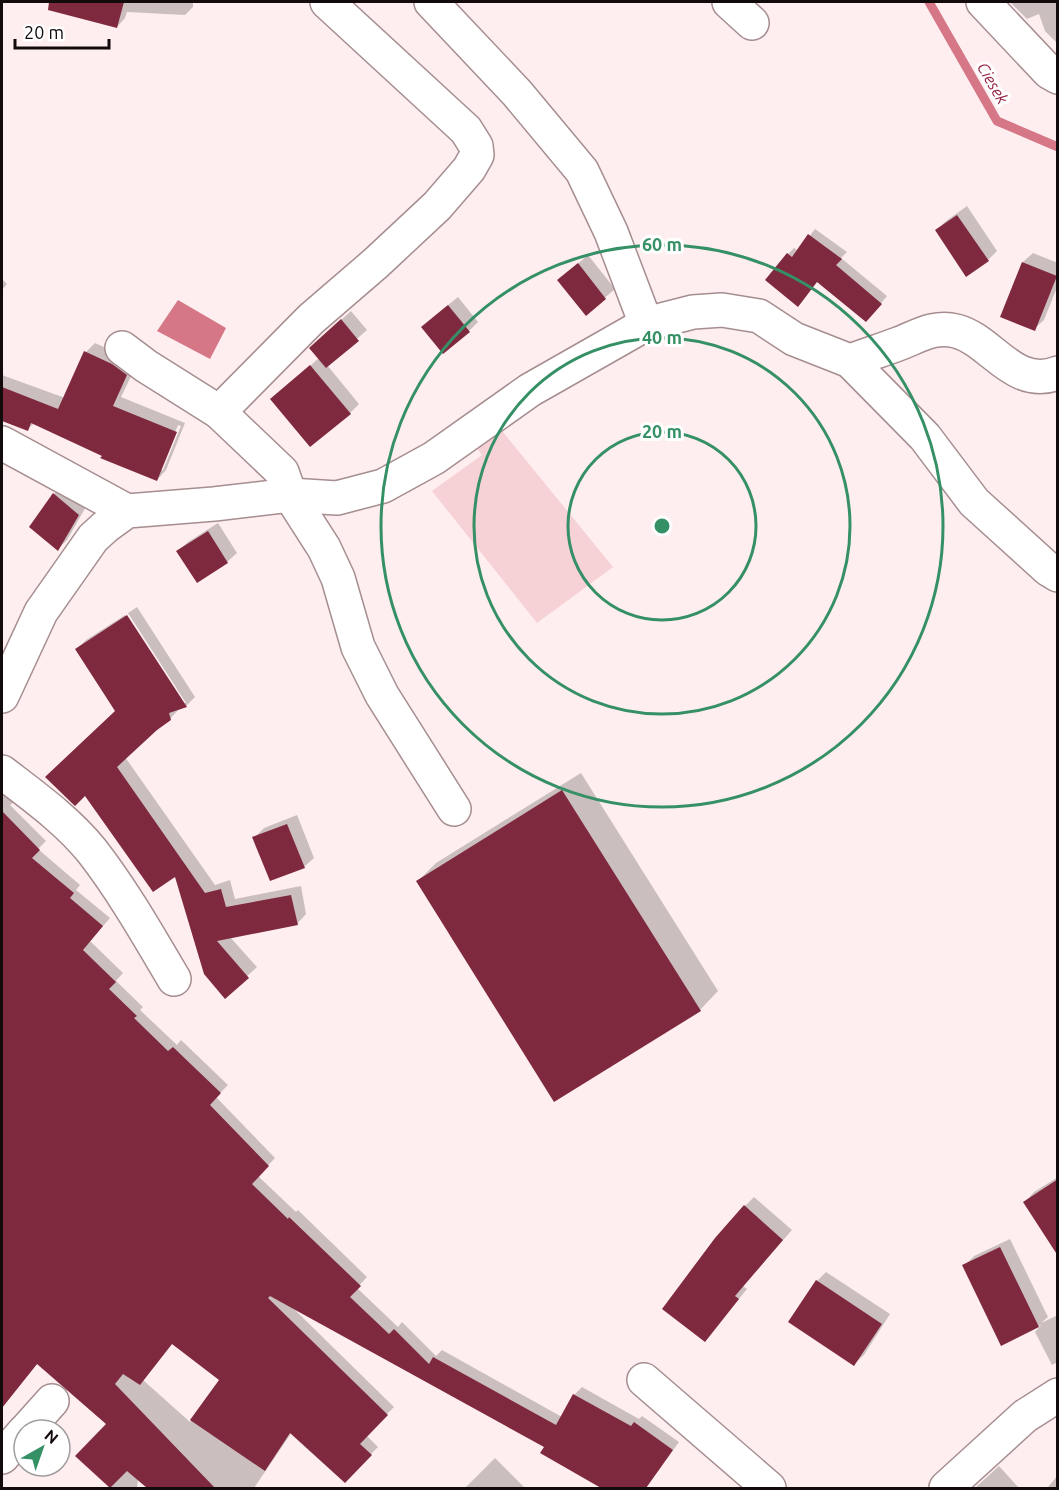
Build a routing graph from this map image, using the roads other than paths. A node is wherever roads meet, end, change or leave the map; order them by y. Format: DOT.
graph roads {
  1 [pos="327,2"];
  2 [pos="431,2"];
  3 [pos="983,2"];
  4 [pos="1058,77"];
  5 [pos="646,324"];
  6 [pos="122,348"];
  7 [pos="850,361"];
  8 [pos="1058,373"];
  9 [pos="219,412"];
  10 [pos="2,443"];
  11 [pos="290,495"];
  12 [pos="127,511"];
  13 [pos="1058,575"];
  14 [pos="2,696"];
  15 [pos="2,772"];
  16 [pos="454,809"];
  17 [pos="174,979"];
  18 [pos="644,1380"];
  19 [pos="1058,1395"];
  20 [pos="52,1401"];
  21 [pos="37,1418"];
  22 [pos="769,1488"];
  23 [pos="946,1488"];
  1 -- 9 [label="street"];
  2 -- 5 [label="street"];
  3 -- 4 [label="street"];
  5 -- 7 [label="street"];
  5 -- 11 [label="street"];
  6 -- 9 [label="street"];
  7 -- 8 [label="street"];
  7 -- 13 [label="street"];
  9 -- 11 [label="street"];
  10 -- 12 [label="street"];
  11 -- 12 [label="street"];
  11 -- 16 [label="street"];
  12 -- 14 [label="street"];
  15 -- 17 [label="street"];
  18 -- 22 [label="street"];
  19 -- 23 [label="street"];
  20 -- 21 [label="street"];
}
